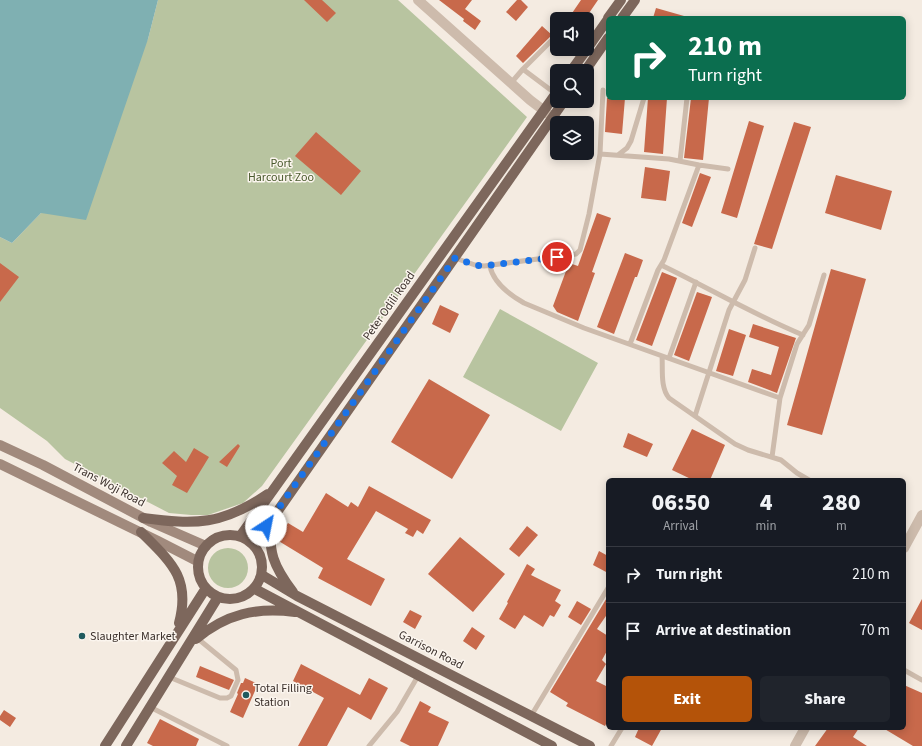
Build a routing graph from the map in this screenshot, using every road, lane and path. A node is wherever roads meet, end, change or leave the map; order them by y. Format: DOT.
graph roads {
  1 [pos="418,0"];
  2 [pos="621,0"];
  3 [pos="635,0"];
  4 [pos="609,16"];
  5 [pos="623,16"];
  6 [pos="606,21"];
  7 [pos="594,39"];
  8 [pos="606,41"];
  9 [pos="550,42"];
  10 [pos="581,58"];
  11 [pos="576,64"];
  12 [pos="590,64"];
  13 [pos="524,70"];
  14 [pos="511,83"];
  15 [pos="550,89"];
  16 [pos="603,90"];
  17 [pos="643,100"];
  18 [pos="687,100"];
  19 [pos="550,108"];
  20 [pos="555,108"];
  21 [pos="548,114"];
  22 [pos="600,154"];
  23 [pos="618,155"];
  24 [pos="680,161"];
  25 [pos="698,165"];
  26 [pos="728,169"];
  27 [pos="755,248"];
  28 [pos="455,258"];
  29 [pos="662,265"];
  30 [pos="490,266"];
  31 [pos="824,275"];
  32 [pos="696,282"];
  33 [pos="733,302"];
  34 [pos="802,335"];
  35 [pos="630,344"];
  36 [pos="662,356"];
  37 [pos="668,358"];
  38 [pos="710,373"];
  39 [pos="780,398"];
  40 [pos="695,416"];
  41 [pos="0,445"];
  42 [pos="772,457"];
  43 [pos="0,464"];
  44 [pos="806,478"];
  45 [pos="274,490"];
  46 [pos="922,515"];
  47 [pos="273,517"];
  48 [pos="143,518"];
  49 [pos="141,532"];
  50 [pos="241,535"];
  51 [pos="906,544"];
  52 [pos="254,545"];
  53 [pos="206,546"];
  54 [pos="197,561"];
  55 [pos="262,575"];
  56 [pos="206,588"];
  57 [pos="255,589"];
  58 [pos="606,591"];
  59 [pos="297,596"];
  60 [pos="218,598"];
  61 [pos="300,613"];
  62 [pos="177,632"];
  63 [pos="196,637"];
  64 [pos="906,671"];
  65 [pos="418,676"];
  66 [pos="169,677"];
  67 [pos="922,680"];
  68 [pos="150,706"];
  69 [pos="531,716"];
  70 [pos="621,730"];
  71 [pos="804,730"];
  72 [pos="105,746"];
  73 [pos="126,746"];
  74 [pos="227,746"];
  75 [pos="369,746"];
  76 [pos="552,746"];
  77 [pos="590,746"];
  78 [pos="611,746"];
  79 [pos="795,746"];
  1 -- 14 [label="street"];
  2 -- 4 [label="main road"];
  3 -- 5 [label="main road"];
  6 -- 7 [label="main road"];
  8 -- 12 [label="main road"];
  9 -- 13 [label="lane"];
  10 -- 11 [label="main road"];
  13 -- 14 [label="lane"];
  13 -- 15 [label="lane"];
  14 -- 21 [label="street"];
  16 -- 22 [label="lane"];
  17 -- 23 [label="lane"];
  18 -- 24 [label="lane"];
  19 -- 21 [label="main road, Peter Odili Road"];
  20 -- 21 [label="main road, Peter Odili Road"];
  21 -- 28 [label="main road, Peter Odili Road"];
  21 -- 45 [label="main road, Peter Odili Road"];
  22 -- 23 [label="lane"];
  22 -- 30 [label="lane"];
  23 -- 24 [label="lane"];
  24 -- 25 [label="lane"];
  25 -- 26 [label="lane"];
  25 -- 29 [label="lane"];
  27 -- 33 [label="lane"];
  28 -- 30 [label="lane"];
  28 -- 47 [label="main road, Peter Odili Road"];
  29 -- 32 [label="lane"];
  29 -- 35 [label="lane"];
  30 -- 35 [label="lane"];
  31 -- 34 [label="lane"];
  32 -- 33 [label="lane"];
  32 -- 37 [label="lane"];
  33 -- 34 [label="lane"];
  33 -- 38 [label="lane"];
  34 -- 39 [label="lane"];
  35 -- 36 [label="lane"];
  36 -- 37 [label="lane"];
  36 -- 40 [label="lane"];
  37 -- 38 [label="lane"];
  38 -- 39 [label="lane"];
  38 -- 40 [label="lane"];
  39 -- 42 [label="lane"];
  40 -- 42 [label="lane"];
  41 -- 48 [label="main road, Trans Woji Road"];
  42 -- 44 [label="lane"];
  43 -- 49 [label="main road"];
  45 -- 48 [label="main road"];
  45 -- 50 [label="main road, Peter Odili Road"];
  46 -- 51 [label="street"];
  47 -- 52 [label="main road, Peter Odili Road"];
  47 -- 59 [label="main road"];
  48 -- 53 [label="main road, Trans Woji Road"];
  49 -- 54 [label="main road"];
  49 -- 62 [label="main road"];
  50 -- 52 [label="main road"];
  50 -- 53 [label="main road"];
  52 -- 55 [label="main road"];
  53 -- 54 [label="main road"];
  54 -- 56 [label="main road"];
  55 -- 57 [label="main road"];
  55 -- 59 [label="main road, Garrison Road"];
  56 -- 60 [label="main road"];
  56 -- 62 [label="main road"];
  57 -- 60 [label="main road"];
  57 -- 61 [label="main road"];
  58 -- 69 [label="lane"];
  59 -- 69 [label="main road, Garrison Road"];
  60 -- 63 [label="main road"];
  61 -- 63 [label="main road"];
  61 -- 65 [label="main road"];
  62 -- 72 [label="main road"];
  63 -- 66 [label="main road"];
  63 -- 66 [label="lane"];
  64 -- 67 [label="lane"];
  65 -- 75 [label="lane"];
  65 -- 76 [label="main road"];
  66 -- 68 [label="main road"];
  68 -- 73 [label="main road"];
  68 -- 74 [label="lane"];
  69 -- 77 [label="main road, Garrison Road"];
  70 -- 78 [label="lane"];
  71 -- 79 [label="street"];
}
